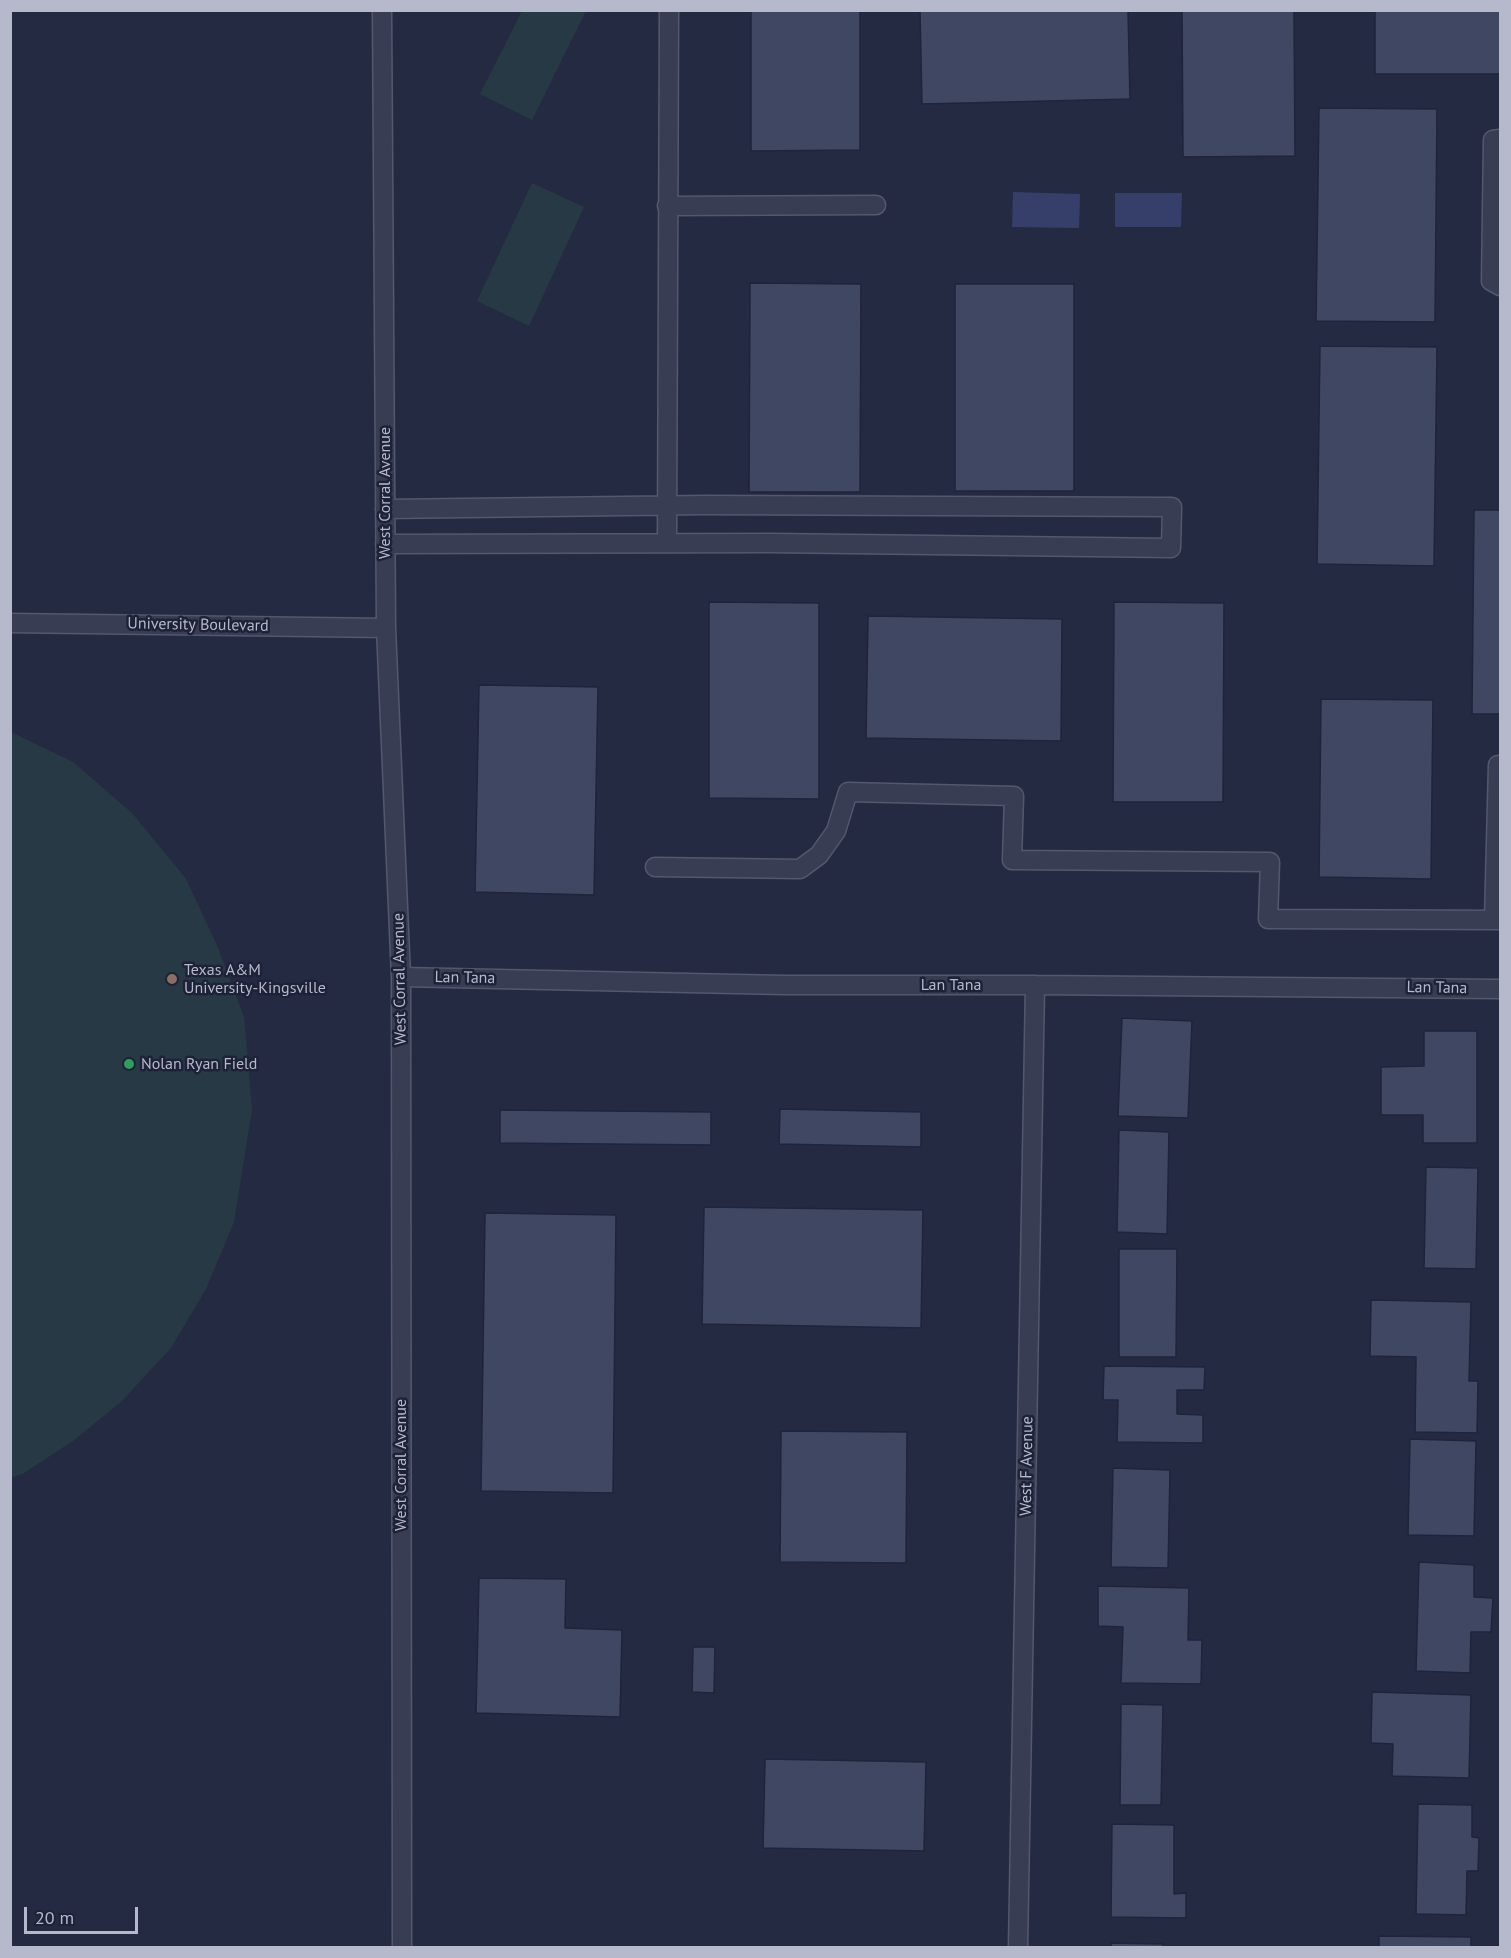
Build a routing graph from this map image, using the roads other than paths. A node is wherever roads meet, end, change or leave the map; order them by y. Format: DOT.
graph roads {
  1 [pos="382,10"];
  2 [pos="669,10"];
  3 [pos="1500,140"];
  4 [pos="876,205"];
  5 [pos="667,206"];
  6 [pos="1500,286"];
  7 [pos="667,506"];
  8 [pos="385,509"];
  9 [pos="667,543"];
  10 [pos="385,544"];
  11 [pos="10,623"];
  12 [pos="386,628"];
  13 [pos="1500,765"];
  14 [pos="655,867"];
  15 [pos="1497,920"];
  16 [pos="401,977"];
  17 [pos="1035,985"];
  18 [pos="1500,989"];
  19 [pos="402,1947"];
  20 [pos="1018,1947"];
  1 -- 8 [label="street, West Corral Avenue"];
  2 -- 5 [label="street"];
  3 -- 6 [label="street"];
  4 -- 5 [label="street"];
  5 -- 7 [label="street"];
  7 -- 8 [label="street"];
  7 -- 9 [label="street"];
  7 -- 9 [label="street"];
  8 -- 10 [label="street, West Corral Avenue"];
  9 -- 10 [label="street"];
  10 -- 12 [label="street, West Corral Avenue"];
  11 -- 12 [label="street, University Boulevard"];
  12 -- 16 [label="street, West Corral Avenue"];
  13 -- 15 [label="street"];
  14 -- 15 [label="street"];
  16 -- 17 [label="street, Lan Tana"];
  16 -- 19 [label="street, West Corral Avenue"];
  17 -- 18 [label="street, Lan Tana"];
  17 -- 20 [label="street, West F Avenue"];
}
